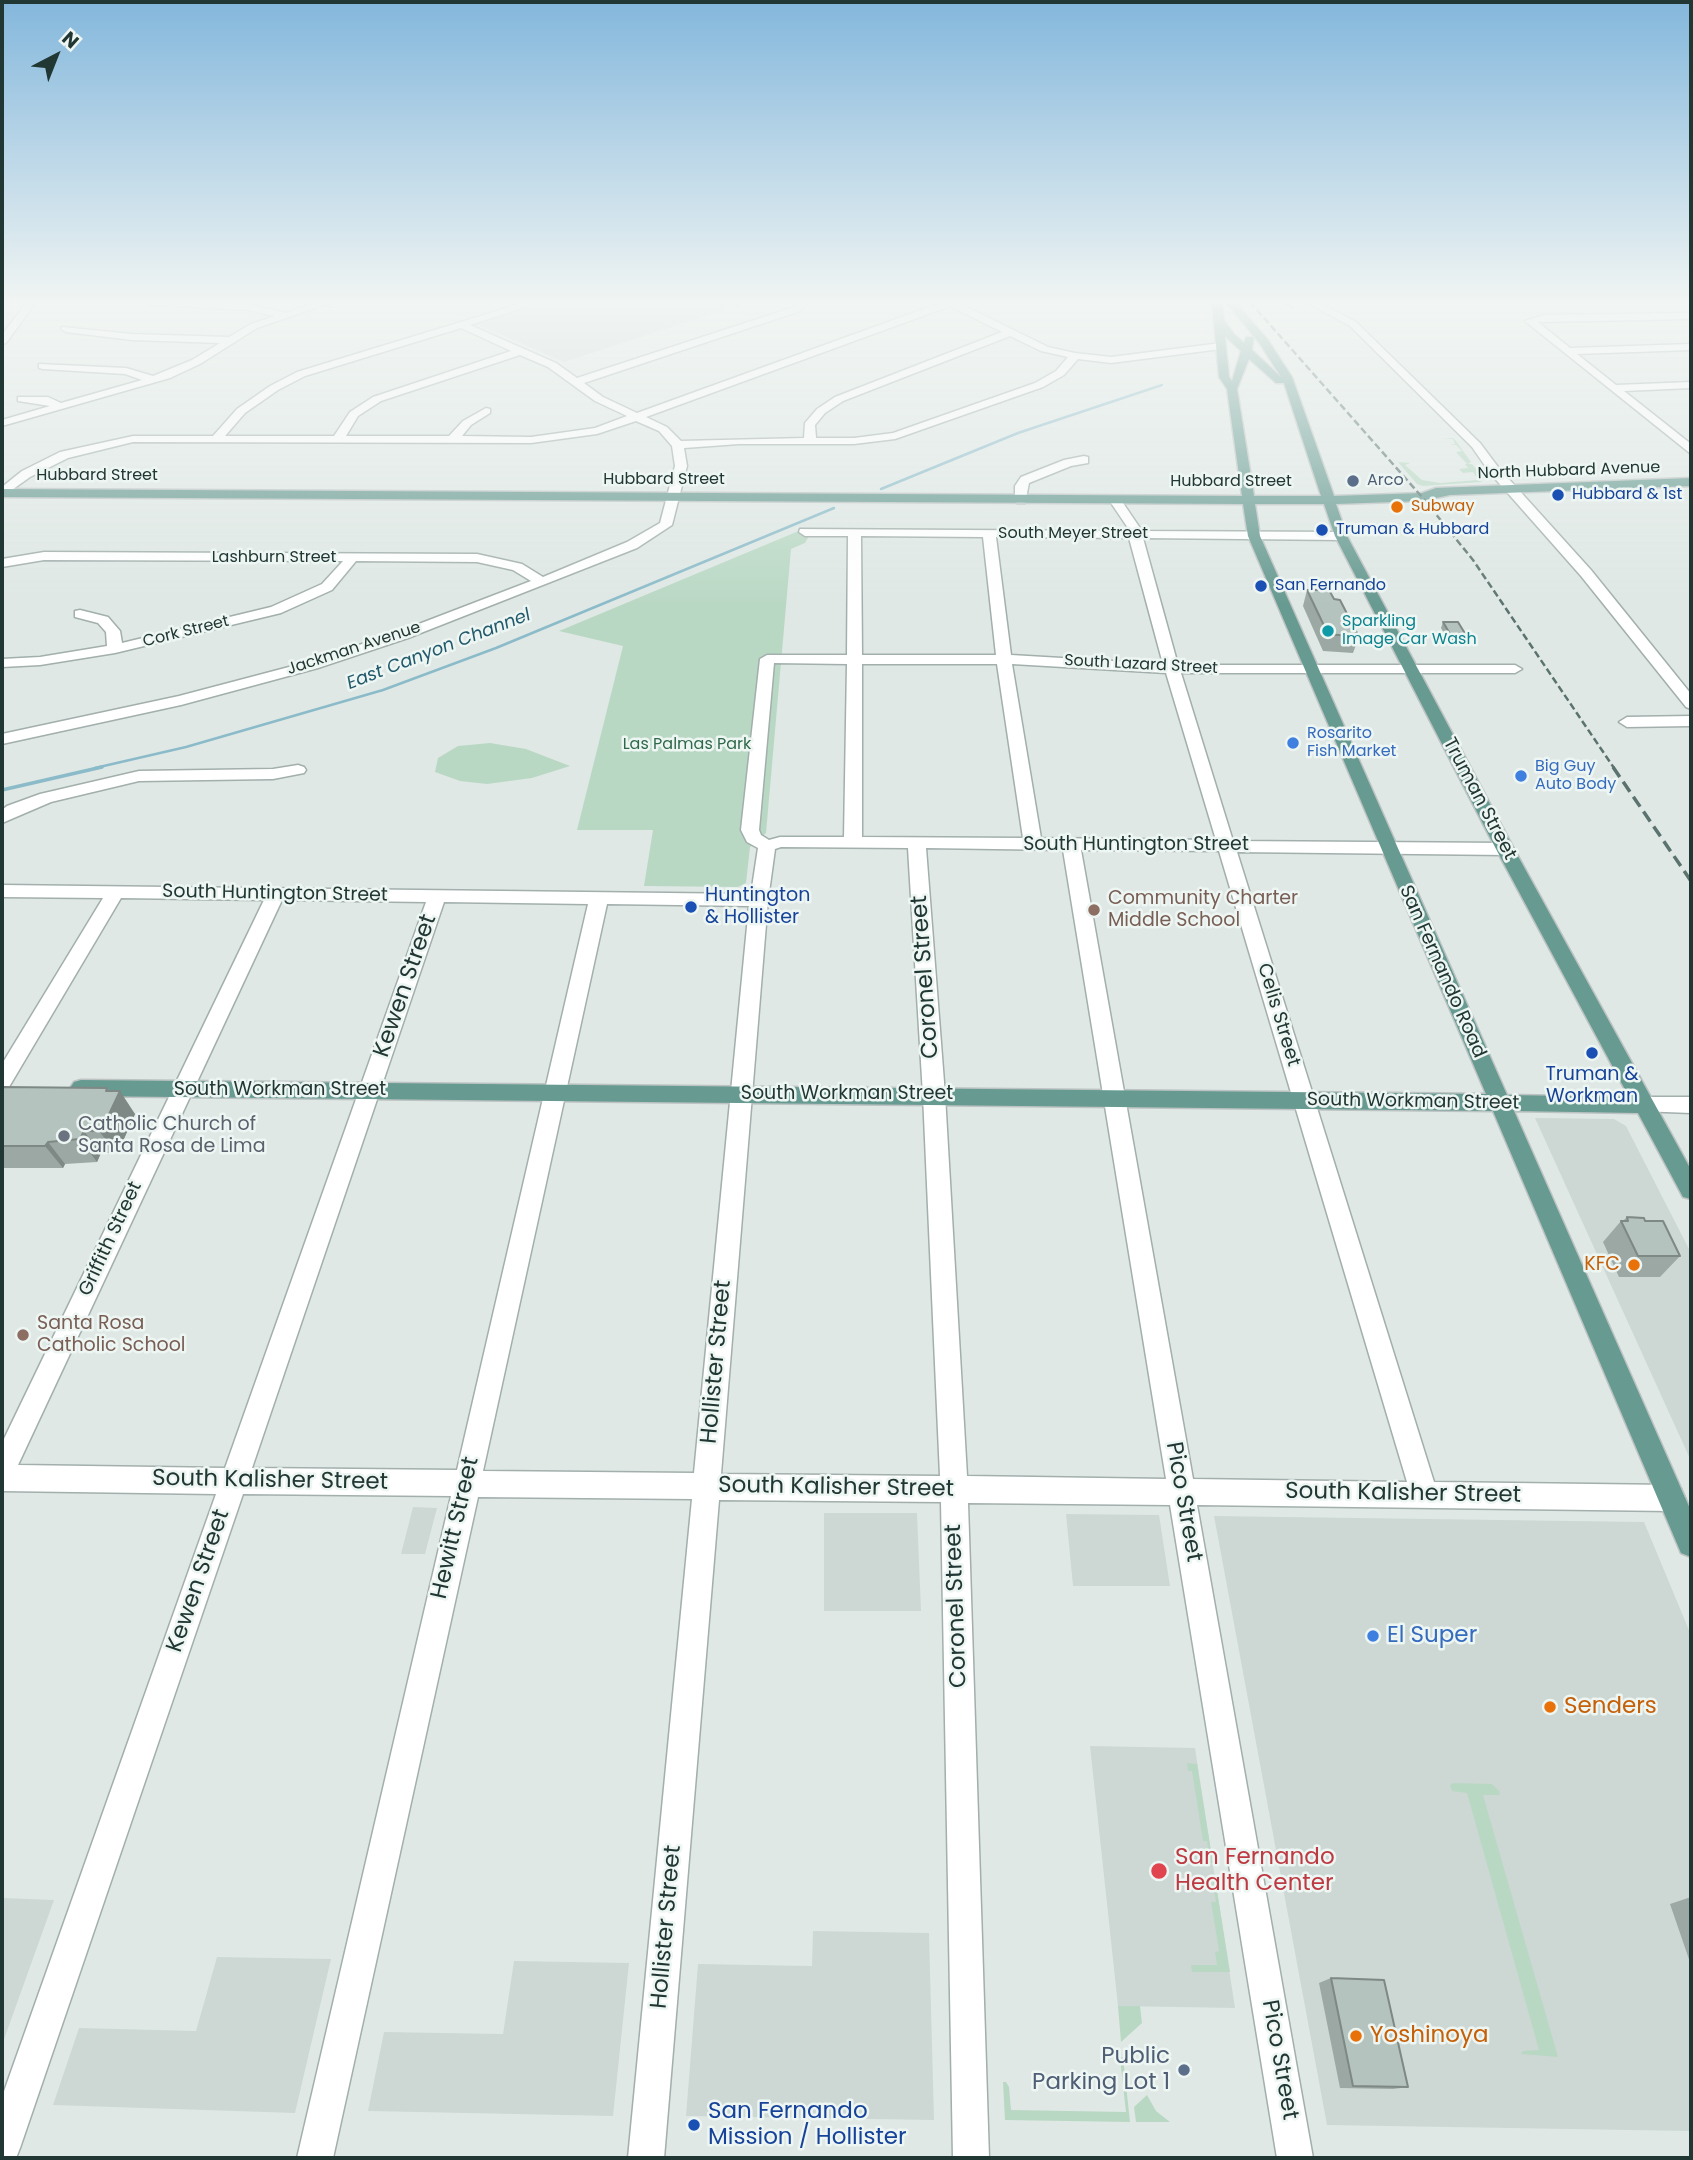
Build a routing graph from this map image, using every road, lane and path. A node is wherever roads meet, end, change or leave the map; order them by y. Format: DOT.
graph roads {
  1 [pos="50,403"];
  2 [pos="75,403"];
  3 [pos="253,403"];
  4 [pos="372,403"];
  5 [pos="608,403"];
  6 [pos="675,403"];
  7 [pos="833,403"];
  8 [pos="990,403"];
  9 [pos="1237,403"];
  10 [pos="1295,403"];
  11 [pos="1433,403"];
  12 [pos="1634,403"];
  13 [pos="60,407"];
  14 [pos="485,411"];
  15 [pos="639,416"];
  16 [pos="2,423"];
  17 [pos="1665,428"];
  18 [pos="1678,428"];
  19 [pos="217,438"];
  20 [pos="338,439"];
  21 [pos="453,439"];
  22 [pos="810,441"];
  23 [pos="678,445"];
  24 [pos="1691,450"];
  25 [pos="1084,460"];
  26 [pos="1691,482"];
  27 [pos="1510,489"];
  28 [pos="2,493"];
  29 [pos="1419,494"];
  30 [pos="672,497"];
  31 [pos="1326,498"];
  32 [pos="1021,500"];
  33 [pos="1115,500"];
  34 [pos="1247,500"];
  35 [pos="805,533"];
  36 [pos="855,533"];
  37 [pos="989,534"];
  38 [pos="1136,534"];
  39 [pos="1254,536"];
  40 [pos="1341,536"];
  41 [pos="352,558"];
  42 [pos="2,563"];
  43 [pos="542,582"];
  44 [pos="80,614"];
  45 [pos="115,649"];
  46 [pos="854,659"];
  47 [pos="1004,660"];
  48 [pos="2,663"];
  49 [pos="1310,668"];
  50 [pos="1410,668"];
  51 [pos="1172,669"];
  52 [pos="1515,669"];
  53 [pos="1691,704"];
  54 [pos="1691,721"];
  55 [pos="1627,722"];
  56 [pos="2,739"];
  57 [pos="298,770"];
  58 [pos="2,818"];
  59 [pos="853,842"];
  60 [pos="917,844"];
  61 [pos="1033,844"];
  62 [pos="1071,845"];
  63 [pos="767,846"];
  64 [pos="1227,846"];
  65 [pos="1387,847"];
  66 [pos="1505,849"];
  67 [pos="2,891"];
  68 [pos="117,892"];
  69 [pos="276,894"];
  70 [pos="437,896"];
  71 [pos="598,898"];
  72 [pos="758,900"];
  73 [pos="6,1086"];
  74 [pos="57,1088"];
  75 [pos="183,1089"];
  76 [pos="369,1091"];
  77 [pos="556,1092"];
  78 [pos="741,1093"];
  79 [pos="934,1095"];
  80 [pos="1114,1097"];
  81 [pos="1304,1101"];
  82 [pos="1499,1103"];
  83 [pos="1647,1105"];
  84 [pos="1691,1105"];
  85 [pos="1691,1190"];
  86 [pos="2,1471"];
  87 [pos="2,1478"];
  88 [pos="234,1481"];
  89 [pos="466,1483"];
  90 [pos="706,1486"];
  91 [pos="954,1489"];
  92 [pos="1182,1492"];
  93 [pos="1424,1494"];
  94 [pos="1671,1497"];
  95 [pos="1691,1544"];
  96 [pos="2,2148"];
  97 [pos="315,2158"];
  98 [pos="646,2158"];
  99 [pos="971,2158"];
  100 [pos="1296,2158"];
  1 -- 13 [label="street"];
  2 -- 13 [label="street"];
  3 -- 19 [label="street"];
  4 -- 20 [label="street"];
  5 -- 15 [label="street"];
  6 -- 15 [label="street"];
  7 -- 22 [label="street"];
  8 -- 22 [label="street"];
  9 -- 34 [label="main road, San Fernando Road"];
  10 -- 31 [label="main road, Truman Street"];
  11 -- 27 [label="street"];
  12 -- 17 [label="street"];
  13 -- 16 [label="street"];
  14 -- 21 [label="street"];
  15 -- 21 [label="street"];
  15 -- 23 [label="street"];
  17 -- 18 [label="street"];
  17 -- 24 [label="street"];
  19 -- 20 [label="street"];
  19 -- 28 [label="street"];
  20 -- 21 [label="street"];
  22 -- 23 [label="street"];
  23 -- 30 [label="street, Jackman Avenue"];
  25 -- 32 [label="street"];
  26 -- 27 [label="main road, North Hubbard Avenue"];
  27 -- 29 [label="main road, North Hubbard Avenue"];
  27 -- 53 [label="street"];
  28 -- 30 [label="main road, Hubbard Street"];
  29 -- 31 [label="main road, Hubbard Street"];
  30 -- 32 [label="main road, Hubbard Street"];
  30 -- 43 [label="street, Jackman Avenue"];
  31 -- 34 [label="main road, Hubbard Street"];
  31 -- 40 [label="main road, Truman Street"];
  32 -- 33 [label="main road, Hubbard Street"];
  33 -- 34 [label="main road, Hubbard Street"];
  33 -- 38 [label="street, Celis Street"];
  34 -- 39 [label="main road, San Fernando Road"];
  35 -- 36 [label="street, South Meyer Street"];
  36 -- 37 [label="street, South Meyer Street"];
  36 -- 46 [label="street"];
  37 -- 38 [label="street, South Meyer Street"];
  37 -- 47 [label="street"];
  38 -- 39 [label="street, South Meyer Street"];
  38 -- 51 [label="street, Celis Street"];
  39 -- 40 [label="street, South Meyer Street"];
  39 -- 49 [label="main road, San Fernando Road"];
  40 -- 50 [label="main road, Truman Street"];
  41 -- 42 [label="street, Lashburn Street"];
  41 -- 43 [label="street, Lashburn Street"];
  41 -- 45 [label="street, Cork Street"];
  43 -- 56 [label="street, Jackman Avenue"];
  44 -- 45 [label="street"];
  45 -- 48 [label="street, Cork Street"];
  46 -- 47 [label="street, South Lazard Street"];
  46 -- 59 [label="street"];
  46 -- 63 [label="street, South Lazard Street"];
  47 -- 51 [label="street, South Lazard Street"];
  47 -- 61 [label="street"];
  49 -- 50 [label="street, South Lazard Street"];
  49 -- 51 [label="street, South Lazard Street"];
  49 -- 65 [label="main road, San Fernando Road"];
  50 -- 52 [label="street, South Lazard Street"];
  50 -- 66 [label="main road, Truman Street"];
  51 -- 64 [label="street, Celis Street"];
  54 -- 55 [label="street"];
  57 -- 58 [label="street"];
  59 -- 60 [label="street, South Huntington Street"];
  59 -- 63 [label="street, South Huntington Street"];
  60 -- 61 [label="street, South Huntington Street"];
  60 -- 79 [label="street, Coronel Street"];
  61 -- 62 [label="street, South Huntington Street"];
  62 -- 64 [label="street, South Huntington Street"];
  62 -- 80 [label="street, Pico Street"];
  63 -- 72 [label="street, Hollister Street"];
  64 -- 65 [label="street, South Huntington Street"];
  64 -- 81 [label="street, Celis Street"];
  65 -- 66 [label="street, South Huntington Street"];
  65 -- 82 [label="main road, San Fernando Road"];
  66 -- 83 [label="main road, Truman Street"];
  67 -- 68 [label="street, South Huntington Street"];
  68 -- 69 [label="street, South Huntington Street"];
  68 -- 73 [label="street"];
  69 -- 70 [label="street, South Huntington Street"];
  69 -- 75 [label="street, Griffith Street"];
  70 -- 71 [label="street, South Huntington Street"];
  70 -- 76 [label="street, Kewen Street"];
  71 -- 72 [label="street, South Huntington Street"];
  71 -- 77 [label="street, Hewitt Street"];
  72 -- 78 [label="street, Hollister Street"];
  74 -- 75 [label="main road, South Workman Street"];
  75 -- 76 [label="main road, South Workman Street"];
  75 -- 86 [label="street, Griffith Street"];
  76 -- 77 [label="main road, South Workman Street"];
  76 -- 88 [label="street, Kewen Street"];
  77 -- 78 [label="main road, South Workman Street"];
  77 -- 89 [label="street, Hewitt Street"];
  78 -- 79 [label="main road, South Workman Street"];
  78 -- 90 [label="street, Hollister Street"];
  79 -- 80 [label="main road, South Workman Street"];
  79 -- 91 [label="street, Coronel Street"];
  80 -- 81 [label="main road, South Workman Street"];
  80 -- 92 [label="street, Pico Street"];
  81 -- 82 [label="main road, South Workman Street"];
  81 -- 93 [label="street, Celis Street"];
  82 -- 83 [label="main road, South Workman Street"];
  82 -- 94 [label="main road, San Fernando Road"];
  83 -- 84 [label="street, South Workman Street"];
  83 -- 85 [label="main road, Truman Street"];
  87 -- 88 [label="street, South Kalisher Street"];
  88 -- 89 [label="street, South Kalisher Street"];
  88 -- 96 [label="street, Kewen Street"];
  89 -- 90 [label="street, South Kalisher Street"];
  89 -- 97 [label="street, Hewitt Street"];
  90 -- 91 [label="street, South Kalisher Street"];
  90 -- 98 [label="street, Hollister Street"];
  91 -- 92 [label="street, South Kalisher Street"];
  91 -- 99 [label="street, Coronel Street"];
  92 -- 93 [label="street, South Kalisher Street"];
  92 -- 100 [label="street, Pico Street"];
  93 -- 94 [label="street, South Kalisher Street"];
  94 -- 95 [label="main road, San Fernando Road"];
}
